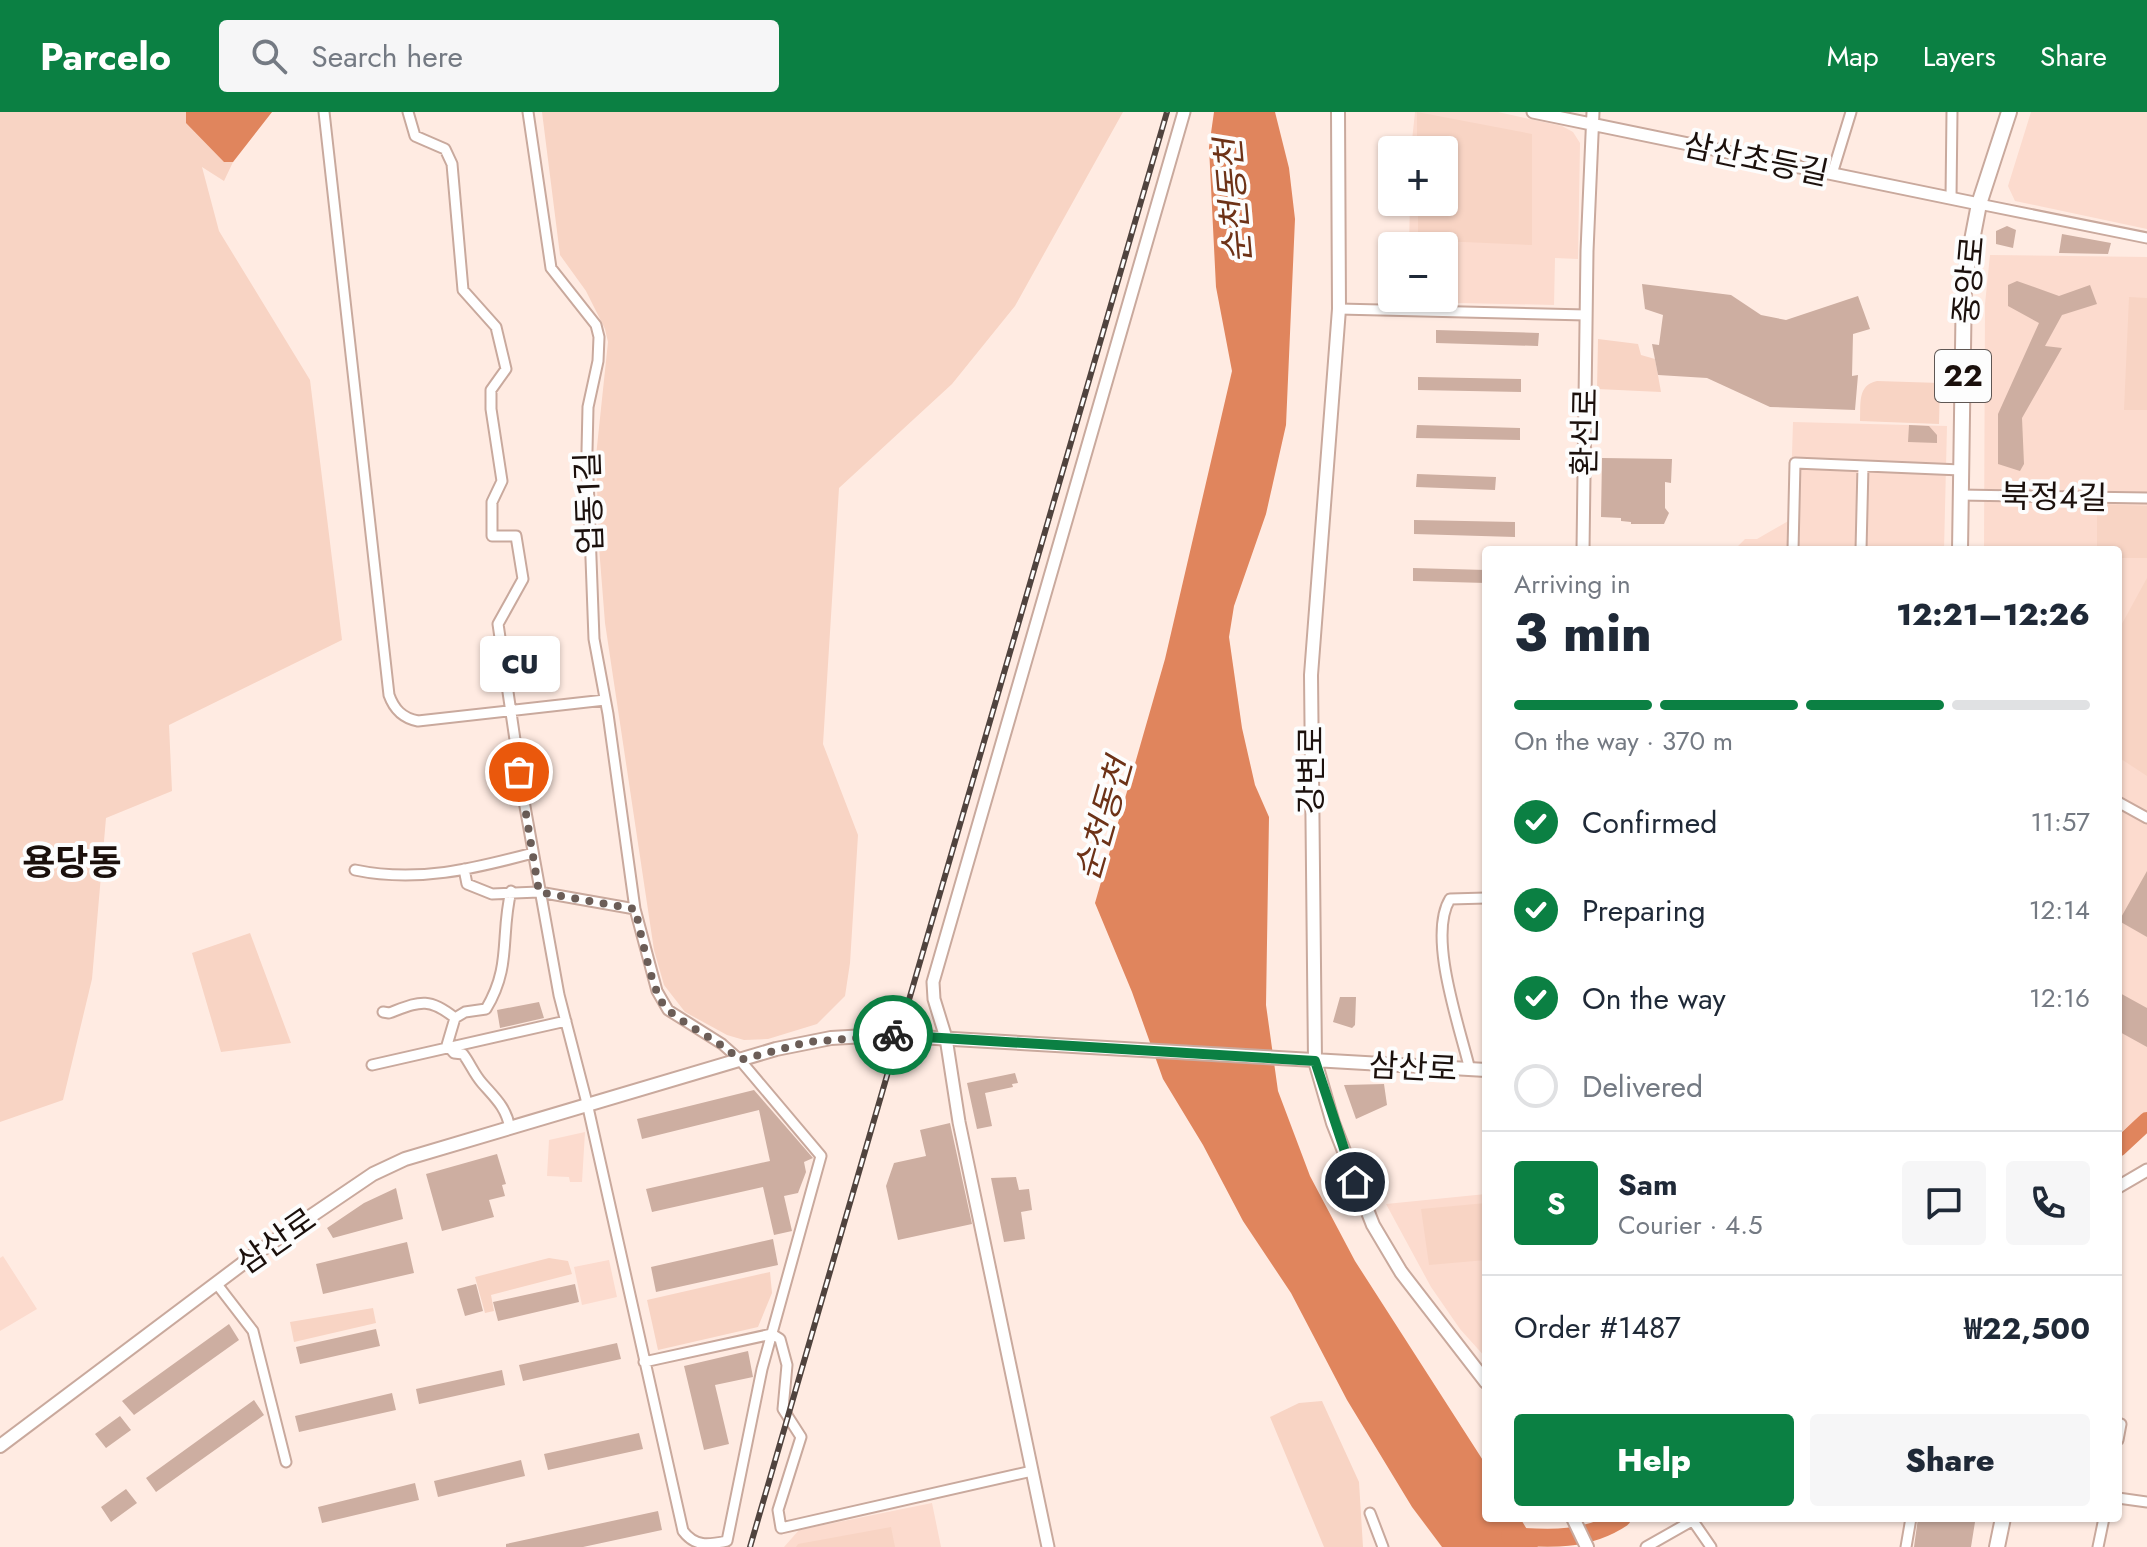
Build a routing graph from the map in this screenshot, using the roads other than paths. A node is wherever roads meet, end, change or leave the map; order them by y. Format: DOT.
graph roads {
  1 [pos="324,112"];
  2 [pos="408,112"];
  3 [pos="528,112"];
  4 [pos="1184,112"];
  5 [pos="1338,112"];
  6 [pos="1533,112"];
  7 [pos="1851,112"];
  8 [pos="1952,112"];
  9 [pos="2009,112"];
  10 [pos="1592,118"];
  11 [pos="1832,174"];
  12 [pos="1951,198"];
  13 [pos="1979,204"];
  14 [pos="2147,238"];
  15 [pos="1339,309"];
  16 [pos="1586,315"];
  17 [pos="1863,466"];
  18 [pos="1961,470"];
  19 [pos="1960,495"];
  20 [pos="2147,498"];
  21 [pos="1583,546"];
  22 [pos="1793,546"];
  23 [pos="1861,546"];
  24 [pos="1960,546"];
  25 [pos="605,700"];
  26 [pos="511,712"];
  27 [pos="2122,804"];
  28 [pos="2147,818"];
  29 [pos="533,853"];
  30 [pos="464,869"];
  31 [pos="355,870"];
  32 [pos="511,891"];
  33 [pos="539,892"];
  34 [pos="1482,898"];
  35 [pos="635,909"];
  36 [pos="383,1012"];
  37 [pos="455,1018"];
  38 [pos="566,1021"];
  39 [pos="946,1038"];
  40 [pos="449,1048"];
  41 [pos="740,1060"];
  42 [pos="1315,1061"];
  43 [pos="372,1065"];
  44 [pos="1470,1070"];
  45 [pos="1482,1070"];
  46 [pos="587,1103"];
  47 [pos="510,1128"];
  48 [pos="2147,1170"];
  49 [pos="2122,1185"];
  50 [pos="216,1283"];
  51 [pos="772,1334"];
  52 [pos="644,1362"];
  53 [pos="1482,1377"];
  54 [pos="0,1446"];
  55 [pos="286,1462"];
  56 [pos="1032,1471"];
  57 [pos="2122,1499"];
  58 [pos="2147,1502"];
  59 [pos="1370,1513"];
  60 [pos="1575,1522"];
  61 [pos="1690,1522"];
  62 [pos="1697,1522"];
  63 [pos="1910,1522"];
  64 [pos="2002,1522"];
  65 [pos="2103,1522"];
  66 [pos="1048,1547"];
  67 [pos="1383,1547"];
  68 [pos="1587,1547"];
  69 [pos="1646,1547"];
  70 [pos="1711,1547"];
  71 [pos="1906,1547"];
  72 [pos="1997,1547"];
  73 [pos="2098,1547"];
  1 -- 26 [label="street"];
  2 -- 26 [label="street"];
  3 -- 25 [label="street, 업동1길"];
  4 -- 39 [label="street"];
  5 -- 15 [label="main road, 강변로"];
  6 -- 10 [label="street, 삼산초등길"];
  7 -- 11 [label="street"];
  8 -- 12 [label="street"];
  9 -- 13 [label="main road, 중앙로 / 22"];
  10 -- 11 [label="street, 삼산초등길"];
  10 -- 16 [label="street, 환선로"];
  11 -- 12 [label="street, 삼산초등길"];
  12 -- 13 [label="street, 삼산초등길"];
  13 -- 14 [label="street"];
  13 -- 18 [label="main road, 중앙로 / 22"];
  15 -- 16 [label="street"];
  15 -- 42 [label="main road, 강변로"];
  16 -- 21 [label="street, 환선로"];
  17 -- 18 [label="street"];
  17 -- 22 [label="street"];
  17 -- 23 [label="street"];
  18 -- 19 [label="main road, 중앙로 / 22"];
  19 -- 20 [label="street, 북정4길"];
  19 -- 24 [label="main road, 중앙로 / 22"];
  25 -- 26 [label="street"];
  25 -- 35 [label="street, 업동1길"];
  26 -- 29 [label="street"];
  27 -- 28 [label="street"];
  29 -- 30 [label="street"];
  29 -- 33 [label="street"];
  30 -- 31 [label="street"];
  30 -- 32 [label="street"];
  32 -- 33 [label="street"];
  32 -- 37 [label="street"];
  33 -- 35 [label="street"];
  33 -- 38 [label="street"];
  34 -- 44 [label="street"];
  35 -- 41 [label="street, 업동1길"];
  36 -- 37 [label="street"];
  37 -- 40 [label="street"];
  38 -- 40 [label="street"];
  38 -- 46 [label="street"];
  39 -- 41 [label="main road, 삼산로"];
  39 -- 42 [label="main road, 삼산로"];
  39 -- 56 [label="street"];
  40 -- 43 [label="street"];
  40 -- 47 [label="street"];
  41 -- 46 [label="main road, 삼산로"];
  41 -- 51 [label="street, 업동1길"];
  42 -- 44 [label="main road, 삼산로"];
  42 -- 53 [label="main road, 강변로"];
  44 -- 45 [label="main road, 삼산로"];
  46 -- 47 [label="main road, 삼산로"];
  46 -- 52 [label="street"];
  47 -- 50 [label="main road, 삼산로"];
  48 -- 49 [label="street"];
  50 -- 54 [label="main road, 삼산로"];
  50 -- 55 [label="street"];
  51 -- 52 [label="street"];
  51 -- 52 [label="street"];
  51 -- 56 [label="street"];
  56 -- 66 [label="street"];
  57 -- 58 [label="street"];
  59 -- 67 [label="street"];
  60 -- 68 [label="main road"];
  61 -- 69 [label="street"];
  62 -- 70 [label="street"];
  63 -- 71 [label="street"];
  64 -- 72 [label="main road"];
  65 -- 73 [label="street"];
}
